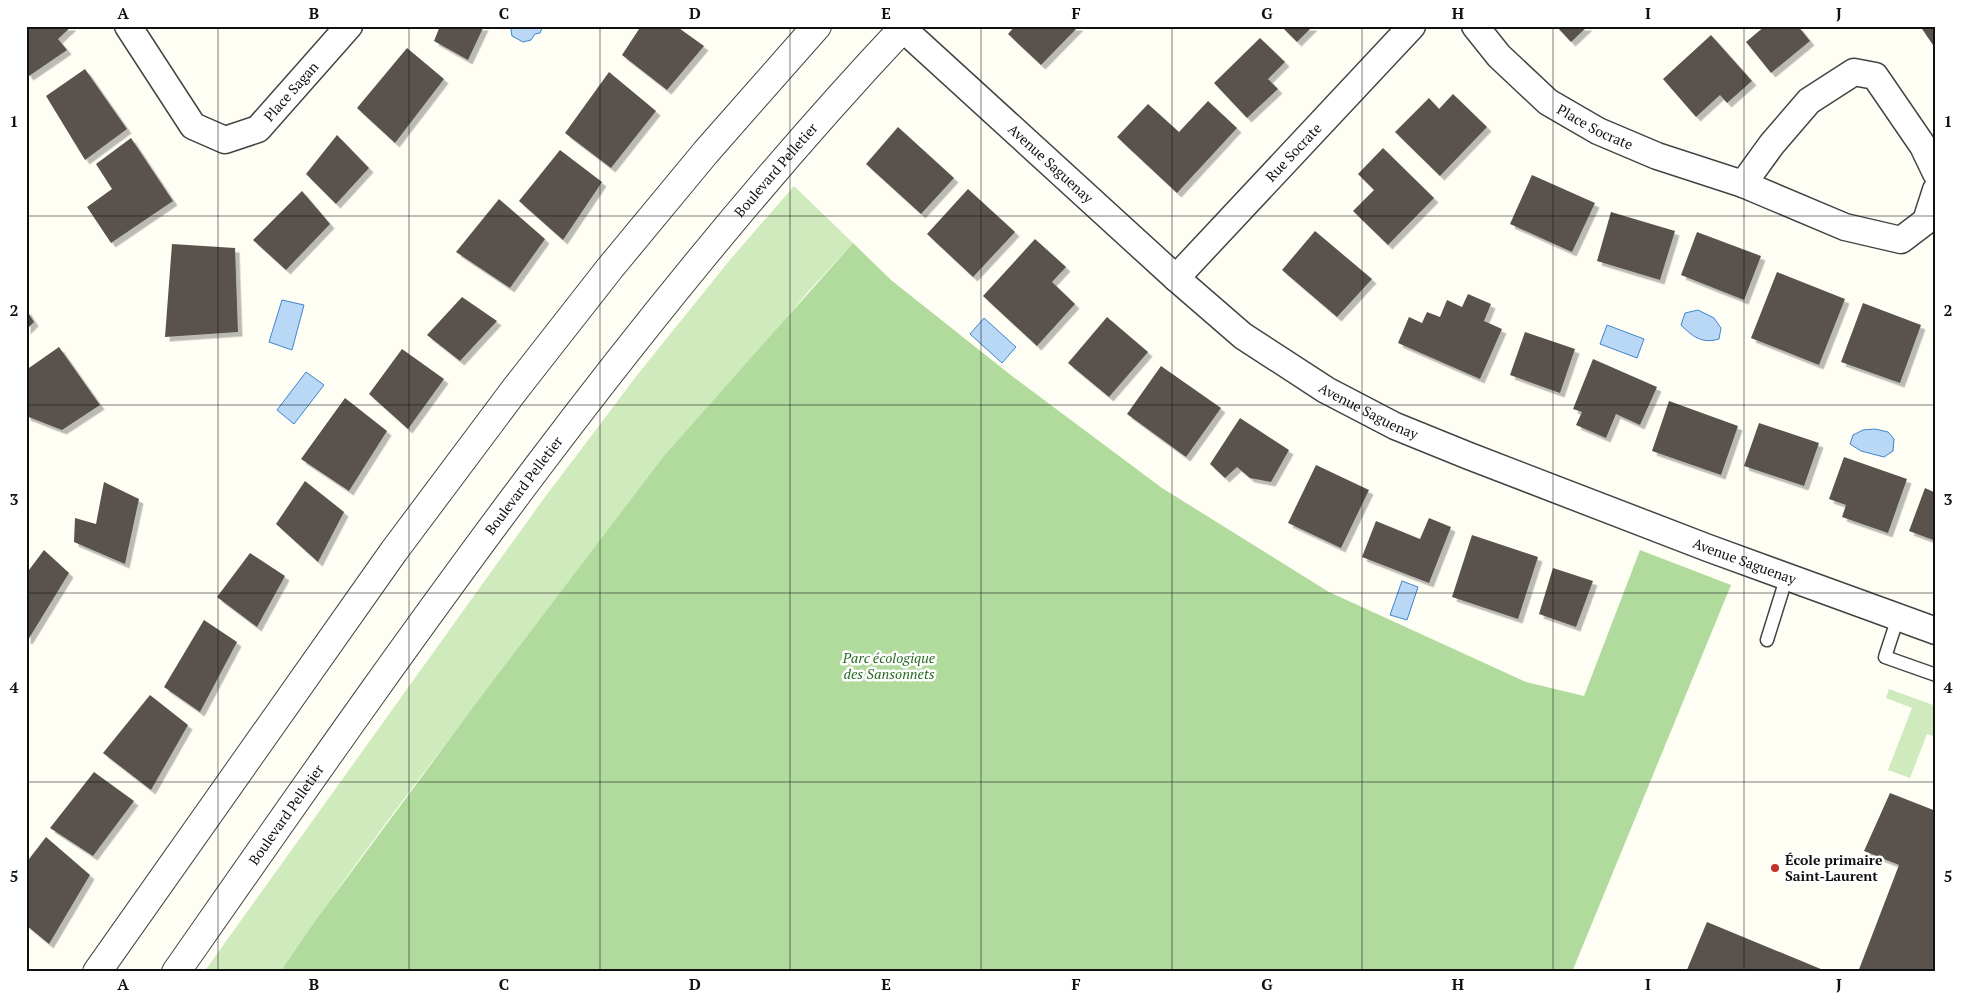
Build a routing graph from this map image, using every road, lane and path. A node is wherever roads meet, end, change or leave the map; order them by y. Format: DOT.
graph roads {
  1 [pos="128,26"];
  2 [pos="349,26"];
  3 [pos="817,26"];
  4 [pos="1412,26"];
  5 [pos="1475,26"];
  6 [pos="902,27"];
  7 [pos="1936,173"];
  8 [pos="1743,184"];
  9 [pos="1936,190"];
  10 [pos="1176,278"];
  11 [pos="1787,576"];
  12 [pos="1898,617"];
  13 [pos="1936,631"];
  14 [pos="1767,640"];
  15 [pos="1936,675"];
  16 [pos="97,972"];
  17 [pos="176,972"];
  1 -- 2 [label="street, Place Sagan"];
  3 -- 16 [label="street"];
  4 -- 10 [label="street, Rue Socrate"];
  5 -- 8 [label="street, Place Socrate"];
  6 -- 10 [label="street, Avenue Saguenay"];
  6 -- 17 [label="street, Boulevard Pelletier"];
  7 -- 8 [label="street"];
  8 -- 9 [label="street, Place Socrate"];
  10 -- 11 [label="street, Avenue Saguenay"];
  11 -- 12 [label="street, Avenue Saguenay"];
  11 -- 14 [label="lane"];
  12 -- 13 [label="street, Avenue Saguenay"];
  12 -- 15 [label="lane"];
}
